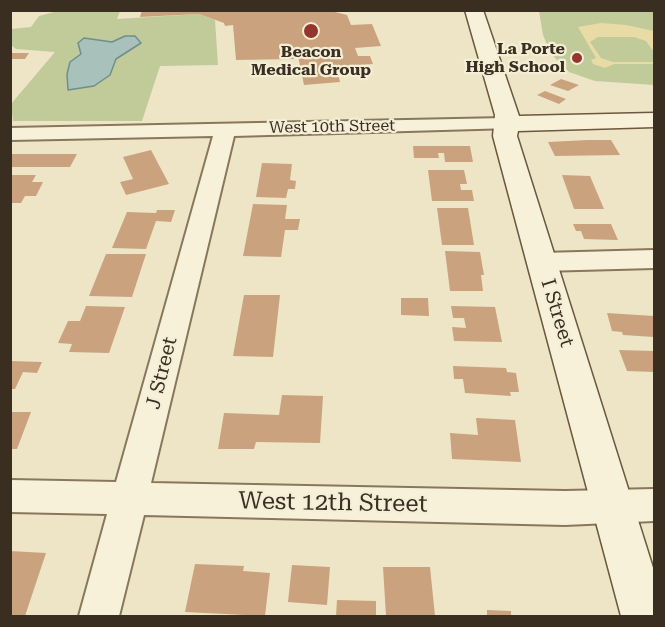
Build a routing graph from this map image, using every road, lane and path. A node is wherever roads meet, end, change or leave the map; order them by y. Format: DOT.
graph roads {
  1 [pos="474,10"];
  2 [pos="654,120"];
  3 [pos="505,124"];
  4 [pos="225,129"];
  5 [pos="10,134"];
  6 [pos="654,259"];
  7 [pos="542,262"];
  8 [pos="10,496"];
  9 [pos="129,498"];
  10 [pos="654,505"];
  11 [pos="614,506"];
  12 [pos="99,616"];
  13 [pos="645,616"];
  1 -- 3 [label="street, I Street"];
  2 -- 3 [label="street, West 10th Street"];
  3 -- 4 [label="street, West 10th Street"];
  3 -- 7 [label="street, I Street"];
  4 -- 5 [label="street, West 10th Street"];
  4 -- 9 [label="street, J Street"];
  6 -- 7 [label="street"];
  7 -- 11 [label="street, I Street"];
  8 -- 9 [label="street, West 12th Street"];
  9 -- 11 [label="street, West 12th Street"];
  9 -- 12 [label="street, J Street"];
  10 -- 11 [label="street, West 12th Street"];
  11 -- 13 [label="street, I Street"];
}
